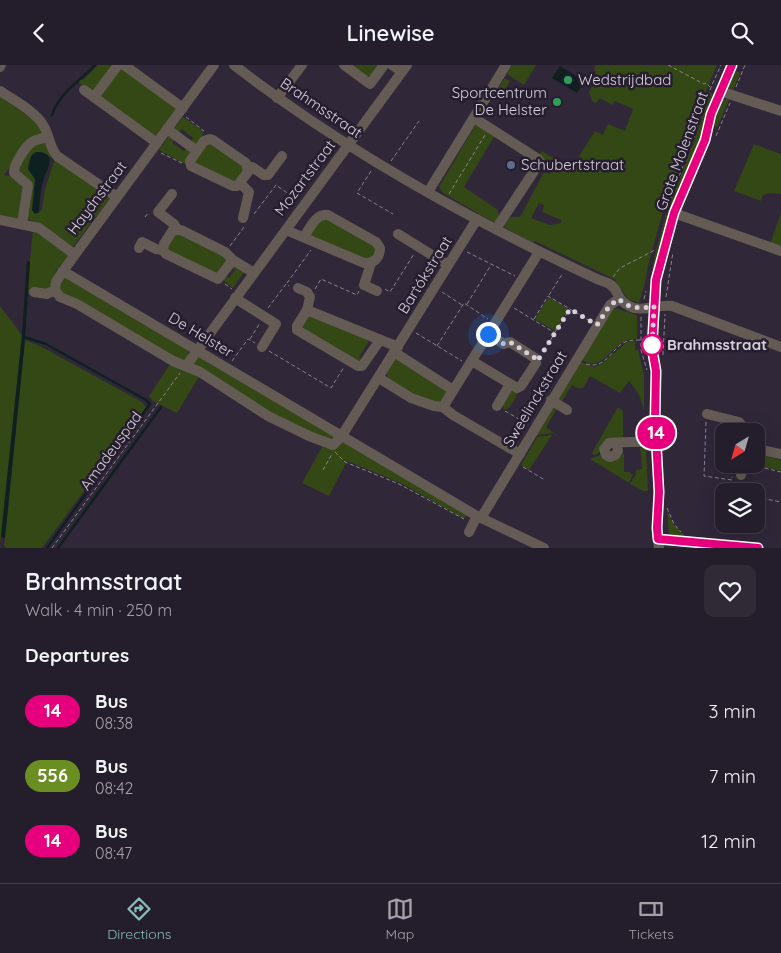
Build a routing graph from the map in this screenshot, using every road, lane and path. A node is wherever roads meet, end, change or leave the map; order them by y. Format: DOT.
graph roads {
  1 [pos="118,65"];
  2 [pos="124,65"];
  3 [pos="214,65"];
  4 [pos="234,65"];
  5 [pos="302,65"];
  6 [pos="344,65"];
  7 [pos="384,65"];
  8 [pos="392,65"];
  9 [pos="506,65"];
  10 [pos="668,65"];
  11 [pos="732,65"];
  12 [pos="745,65"];
  13 [pos="405,69"];
  14 [pos="715,89"];
  15 [pos="84,90"];
  16 [pos="0,91"];
  17 [pos="733,95"];
  18 [pos="94,97"];
  19 [pos="277,98"];
  20 [pos="181,110"];
  21 [pos="781,111"];
  22 [pos="474,118"];
  23 [pos="418,121"];
  24 [pos="487,126"];
  25 [pos="167,129"];
  26 [pos="48,137"];
  27 [pos="207,139"];
  28 [pos="714,140"];
  29 [pos="348,145"];
  30 [pos="155,146"];
  31 [pos="197,151"];
  32 [pos="282,156"];
  33 [pos="377,162"];
  34 [pos="190,164"];
  35 [pos="386,167"];
  36 [pos="248,168"];
  37 [pos="240,183"];
  38 [pos="428,192"];
  39 [pos="172,194"];
  40 [pos="117,197"];
  41 [pos="445,201"];
  42 [pos="304,205"];
  43 [pos="674,213"];
  44 [pos="393,214"];
  45 [pos="253,215"];
  46 [pos="243,218"];
  47 [pos="477,219"];
  48 [pos="0,220"];
  49 [pos="22,224"];
  50 [pos="176,229"];
  51 [pos="496,229"];
  52 [pos="286,230"];
  53 [pos="398,234"];
  54 [pos="304,237"];
  55 [pos="315,242"];
  56 [pos="419,247"];
  57 [pos="139,248"];
  58 [pos="459,249"];
  59 [pos="163,250"];
  60 [pos="655,250"];
  61 [pos="674,250"];
  62 [pos="781,251"];
  63 [pos="539,252"];
  64 [pos="74,254"];
  65 [pos="229,256"];
  66 [pos="371,263"];
  67 [pos="448,265"];
  68 [pos="491,265"];
  69 [pos="568,265"];
  70 [pos="63,271"];
  71 [pos="254,273"];
  72 [pos="218,279"];
  73 [pos="522,280"];
  74 [pos="286,284"];
  75 [pos="609,284"];
  76 [pos="364,285"];
  77 [pos="298,288"];
  78 [pos="434,288"];
  79 [pos="34,291"];
  80 [pos="55,291"];
  81 [pos="377,291"];
  82 [pos="309,294"];
  83 [pos="237,296"];
  84 [pos="548,296"];
  85 [pos="619,299"];
  86 [pos="507,303"];
  87 [pos="462,305"];
  88 [pos="466,305"];
  89 [pos="660,306"];
  90 [pos="570,309"];
  91 [pos="307,310"];
  92 [pos="264,315"];
  93 [pos="534,319"];
  94 [pos="495,323"];
  95 [pos="597,325"];
  96 [pos="409,329"];
  97 [pos="555,333"];
  98 [pos="488,334"];
  99 [pos="380,339"];
  100 [pos="250,340"];
  101 [pos="644,340"];
  102 [pos="437,346"];
  103 [pos="262,347"];
  104 [pos="781,347"];
  105 [pos="396,349"];
  106 [pos="197,350"];
  107 [pos="662,357"];
  108 [pos="576,359"];
  109 [pos="348,361"];
  110 [pos="536,361"];
  111 [pos="471,363"];
  112 [pos="186,365"];
  113 [pos="227,367"];
  114 [pos="379,377"];
  115 [pos="510,384"];
  116 [pos="453,390"];
  117 [pos="551,400"];
  118 [pos="497,406"];
  119 [pos="443,407"];
  120 [pos="567,410"];
  121 [pos="707,414"];
  122 [pos="740,423"];
  123 [pos="535,428"];
  124 [pos="342,437"];
  125 [pos="656,441"];
  126 [pos="618,443"];
  127 [pos="333,448"];
  128 [pos="765,451"];
  129 [pos="781,455"];
  130 [pos="517,458"];
  131 [pos="765,469"];
  132 [pos="323,470"];
  133 [pos="781,472"];
  134 [pos="741,475"];
  135 [pos="546,481"];
  136 [pos="765,499"];
  137 [pos="781,502"];
  138 [pos="477,515"];
  139 [pos="666,515"];
  140 [pos="469,532"];
  141 [pos="685,541"];
  142 [pos="525,544"];
  143 [pos="659,544"];
  144 [pos="52,548"];
  145 [pos="544,548"];
  146 [pos="743,548"];
  147 [pos="758,548"];
  1 -- 18 [label="street"];
  2 -- 20 [label="street"];
  3 -- 20 [label="street, Haydnstraat"];
  4 -- 19 [label="street, Brahmsstraat"];
  5 -- 19 [label="street"];
  6 -- 7 [label="street"];
  8 -- 13 [label="street, Mozartstraat"];
  9 -- 22 [label="street"];
  10 -- 14 [label="path"];
  11 -- 14 [label="street, Grote Molenstraat"];
  12 -- 17 [label="path, Grote Molenstraat"];
  13 -- 29 [label="street, Mozartstraat"];
  14 -- 17 [label="street"];
  14 -- 43 [label="street, Grote Molenstraat"];
  15 -- 18 [label="street"];
  16 -- 26 [label="street"];
  17 -- 21 [label="street"];
  17 -- 28 [label="path, Grote Molenstraat"];
  18 -- 30 [label="street"];
  19 -- 29 [label="street, Brahmsstraat"];
  20 -- 25 [label="street, Haydnstraat"];
  20 -- 27 [label="path"];
  22 -- 24 [label="street"];
  22 -- 38 [label="street"];
  23 -- 35 [label="path"];
  24 -- 41 [label="path"];
  24 -- 51 [label="street"];
  25 -- 30 [label="street, Haydnstraat"];
  25 -- 31 [label="street"];
  26 -- 40 [label="street"];
  26 -- 49 [label="street"];
  27 -- 31 [label="street"];
  27 -- 36 [label="street"];
  29 -- 33 [label="street, Brahmsstraat"];
  29 -- 42 [label="street, Mozartstraat"];
  30 -- 34 [label="path"];
  30 -- 40 [label="street, Haydnstraat"];
  31 -- 34 [label="street"];
  32 -- 36 [label="street"];
  33 -- 35 [label="street, Brahmsstraat"];
  33 -- 44 [label="path"];
  34 -- 37 [label="street"];
  35 -- 38 [label="street, Brahmsstraat"];
  36 -- 37 [label="street"];
  37 -- 46 [label="street"];
  38 -- 41 [label="street, Brahmsstraat"];
  39 -- 50 [label="street"];
  40 -- 64 [label="street, Haydnstraat"];
  41 -- 47 [label="street, Brahmsstraat"];
  42 -- 45 [label="path"];
  42 -- 52 [label="street, Mozartstraat"];
  43 -- 62 [label="street"];
  43 -- 89 [label="street, Grote Molenstraat"];
  46 -- 65 [label="path"];
  47 -- 51 [label="street, Brahmsstraat"];
  47 -- 58 [label="street, Bartókstraat"];
  48 -- 49 [label="street"];
  49 -- 64 [label="street"];
  50 -- 59 [label="street"];
  50 -- 65 [label="street"];
  51 -- 63 [label="street, Brahmsstraat"];
  52 -- 54 [label="street, Mozartstraat"];
  52 -- 71 [label="street, Mozartstraat"];
  53 -- 56 [label="street"];
  54 -- 55 [label="street, Mozartstraat"];
  54 -- 66 [label="street"];
  55 -- 66 [label="street, Mozartstraat"];
  55 -- 74 [label="path"];
  56 -- 67 [label="street"];
  56 -- 81 [label="path"];
  57 -- 59 [label="street"];
  58 -- 67 [label="street, Bartókstraat"];
  58 -- 68 [label="path"];
  59 -- 72 [label="street"];
  60 -- 75 [label="path"];
  61 -- 89 [label="path"];
  63 -- 69 [label="street, Brahmsstraat"];
  63 -- 73 [label="street"];
  64 -- 70 [label="street, Haydnstraat"];
  65 -- 71 [label="street"];
  65 -- 72 [label="street"];
  66 -- 76 [label="street"];
  67 -- 78 [label="street, Bartókstraat"];
  68 -- 73 [label="path"];
  68 -- 88 [label="path"];
  69 -- 75 [label="street, Brahmsstraat"];
  69 -- 84 [label="path"];
  70 -- 80 [label="street"];
  70 -- 106 [label="street, De Helster"];
  71 -- 83 [label="street, Mozartstraat"];
  72 -- 83 [label="path"];
  73 -- 86 [label="street"];
  74 -- 77 [label="path"];
  74 -- 92 [label="path"];
  75 -- 85 [label="street"];
  76 -- 81 [label="street"];
  76 -- 82 [label="path"];
  77 -- 82 [label="street"];
  78 -- 87 [label="path"];
  78 -- 96 [label="street, Bartókstraat"];
  79 -- 80 [label="street"];
  80 -- 112 [label="street"];
  82 -- 91 [label="street"];
  83 -- 92 [label="street"];
  83 -- 106 [label="street, Mozartstraat"];
  84 -- 90 [label="path"];
  84 -- 93 [label="path"];
  85 -- 89 [label="street"];
  85 -- 95 [label="street, Sweelinckstraat"];
  86 -- 93 [label="path"];
  86 -- 94 [label="street"];
  87 -- 88 [label="path"];
  87 -- 102 [label="path"];
  88 -- 94 [label="path"];
  89 -- 104 [label="street"];
  89 -- 107 [label="path"];
  89 -- 125 [label="street, Grote Molenstraat"];
  90 -- 95 [label="path"];
  90 -- 97 [label="path"];
  91 -- 99 [label="street"];
  91 -- 109 [label="street"];
  92 -- 100 [label="path"];
  92 -- 103 [label="street"];
  93 -- 97 [label="path"];
  94 -- 98 [label="street"];
  95 -- 108 [label="street, Sweelinckstraat"];
  96 -- 102 [label="path"];
  96 -- 105 [label="street, Bartókstraat"];
  97 -- 110 [label="path"];
  98 -- 110 [label="street"];
  98 -- 111 [label="street"];
  99 -- 105 [label="street"];
  99 -- 109 [label="street"];
  100 -- 103 [label="path"];
  100 -- 113 [label="path"];
  101 -- 108 [label="path"];
  102 -- 111 [label="path"];
  103 -- 109 [label="path"];
  105 -- 114 [label="street, Bartókstraat"];
  105 -- 116 [label="street"];
  106 -- 112 [label="street, Mozartstraat"];
  106 -- 113 [label="street, De Helster"];
  108 -- 117 [label="street, Sweelinckstraat"];
  110 -- 115 [label="street"];
  111 -- 115 [label="street"];
  111 -- 116 [label="street"];
  112 -- 127 [label="street"];
  112 -- 144 [label="path, Amadeuspad"];
  113 -- 124 [label="street, De Helster"];
  114 -- 119 [label="street"];
  114 -- 124 [label="street, Bartókstraat"];
  115 -- 118 [label="street"];
  116 -- 119 [label="street"];
  117 -- 120 [label="street"];
  117 -- 123 [label="street, Sweelinckstraat"];
  118 -- 123 [label="path"];
  119 -- 130 [label="street"];
  121 -- 122 [label="street"];
  121 -- 134 [label="path"];
  123 -- 130 [label="street, Sweelinckstraat"];
  124 -- 127 [label="street"];
  124 -- 138 [label="street, De Helster"];
  125 -- 126 [label="street"];
  125 -- 143 [label="street, Grote Molenstraat"];
  127 -- 132 [label="path"];
  127 -- 138 [label="path"];
  128 -- 129 [label="street"];
  130 -- 135 [label="path"];
  130 -- 138 [label="street, Sweelinckstraat"];
  131 -- 133 [label="path"];
  136 -- 137 [label="path"];
  138 -- 140 [label="street, Sweelinckstraat"];
  138 -- 142 [label="street, De Helster"];
  139 -- 141 [label="path"];
  141 -- 143 [label="street"];
  141 -- 146 [label="street"];
  142 -- 145 [label="street, De Helster"];
  146 -- 147 [label="street"];
}
